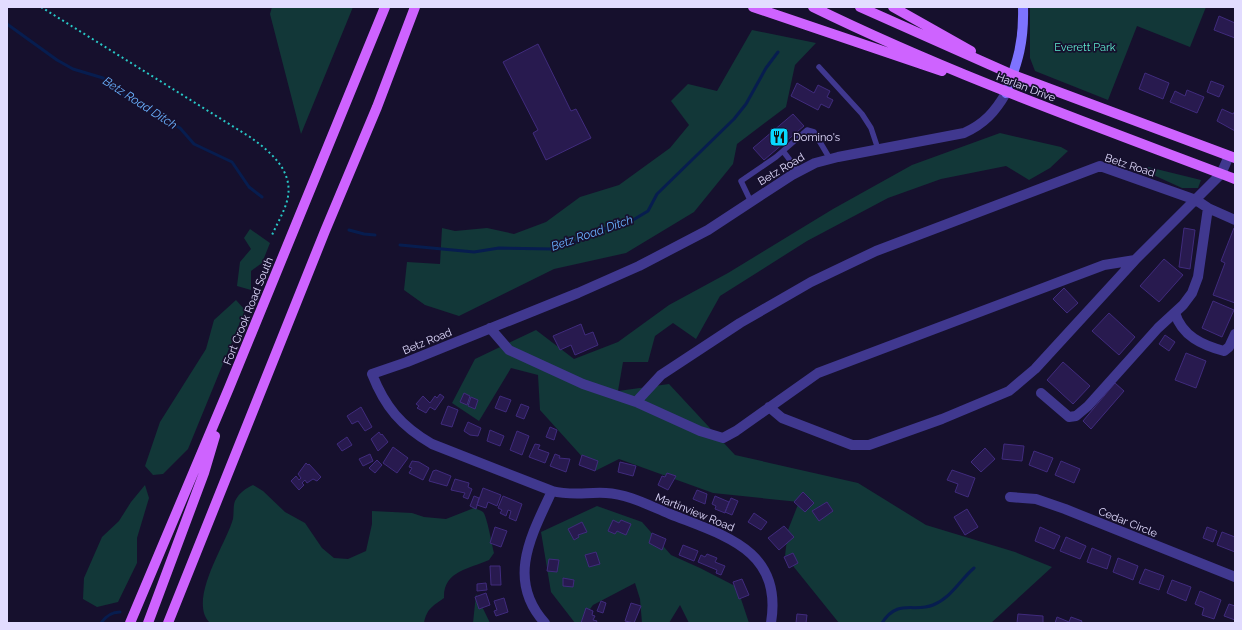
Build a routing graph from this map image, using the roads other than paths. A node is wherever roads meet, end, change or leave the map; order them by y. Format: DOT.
graph roads {
  1 [pos="379,7"];
  2 [pos="385,7"];
  3 [pos="415,7"];
  4 [pos="753,7"];
  5 [pos="813,7"];
  6 [pos="860,7"];
  7 [pos="893,7"];
  8 [pos="1023,7"];
  9 [pos="819,67"];
  10 [pos="1013,75"];
  11 [pos="355,78"];
  12 [pos="1006,93"];
  13 [pos="878,149"];
  14 [pos="783,151"];
  15 [pos="1232,157"];
  16 [pos="830,159"];
  17 [pos="798,172"];
  18 [pos="1221,174"];
  19 [pos="1235,179"];
  20 [pos="1196,200"];
  21 [pos="752,202"];
  22 [pos="1208,208"];
  23 [pos="1235,220"];
  24 [pos="1135,260"];
  25 [pos="1175,313"];
  26 [pos="490,328"];
  27 [pos="1235,334"];
  28 [pos="372,374"];
  29 [pos="229,388"];
  30 [pos="1041,393"];
  31 [pos="636,402"];
  32 [pos="769,407"];
  33 [pos="552,491"];
  34 [pos="1010,497"];
  35 [pos="1235,577"];
  36 [pos="130,623"];
  37 [pos="148,623"];
  38 [pos="168,623"];
  39 [pos="545,623"];
  40 [pos="771,623"];
  1 -- 11 [label="main road"];
  2 -- 11 [label="main road, Fort Crook Road South"];
  3 -- 38 [label="main road"];
  4 -- 12 [label="main road"];
  5 -- 12 [label="main road, Harlan Drive"];
  6 -- 10 [label="main road, Harlan Drive"];
  7 -- 10 [label="main road"];
  8 -- 10 [label="street, Betz Road"];
  9 -- 13 [label="lane"];
  10 -- 12 [label="street, Betz Road"];
  10 -- 15 [label="main road, Harlan Drive"];
  11 -- 29 [label="main road, Fort Crook Road South"];
  12 -- 13 [label="street, Betz Road"];
  12 -- 18 [label="main road, Harlan Drive"];
  13 -- 16 [label="street, Betz Road"];
  14 -- 16 [label="lane"];
  14 -- 17 [label="lane"];
  14 -- 21 [label="lane"];
  15 -- 18 [label="street"];
  16 -- 17 [label="street, Betz Road"];
  17 -- 21 [label="street, Betz Road"];
  18 -- 19 [label="main road, Harlan Drive"];
  18 -- 20 [label="street"];
  20 -- 22 [label="street"];
  20 -- 24 [label="street"];
  20 -- 31 [label="street, Betz Road"];
  21 -- 26 [label="street, Betz Road"];
  22 -- 23 [label="street"];
  22 -- 25 [label="street"];
  24 -- 32 [label="street"];
  24 -- 32 [label="street"];
  25 -- 27 [label="street"];
  25 -- 30 [label="street"];
  26 -- 28 [label="street, Betz Road"];
  26 -- 31 [label="street"];
  28 -- 33 [label="street, Martinview Road"];
  29 -- 36 [label="main road, Fort Crook Road South"];
  29 -- 37 [label="main road"];
  31 -- 32 [label="street"];
  33 -- 39 [label="street"];
  33 -- 40 [label="street, Martinview Road"];
  34 -- 35 [label="street, Cedar Circle"];
}
